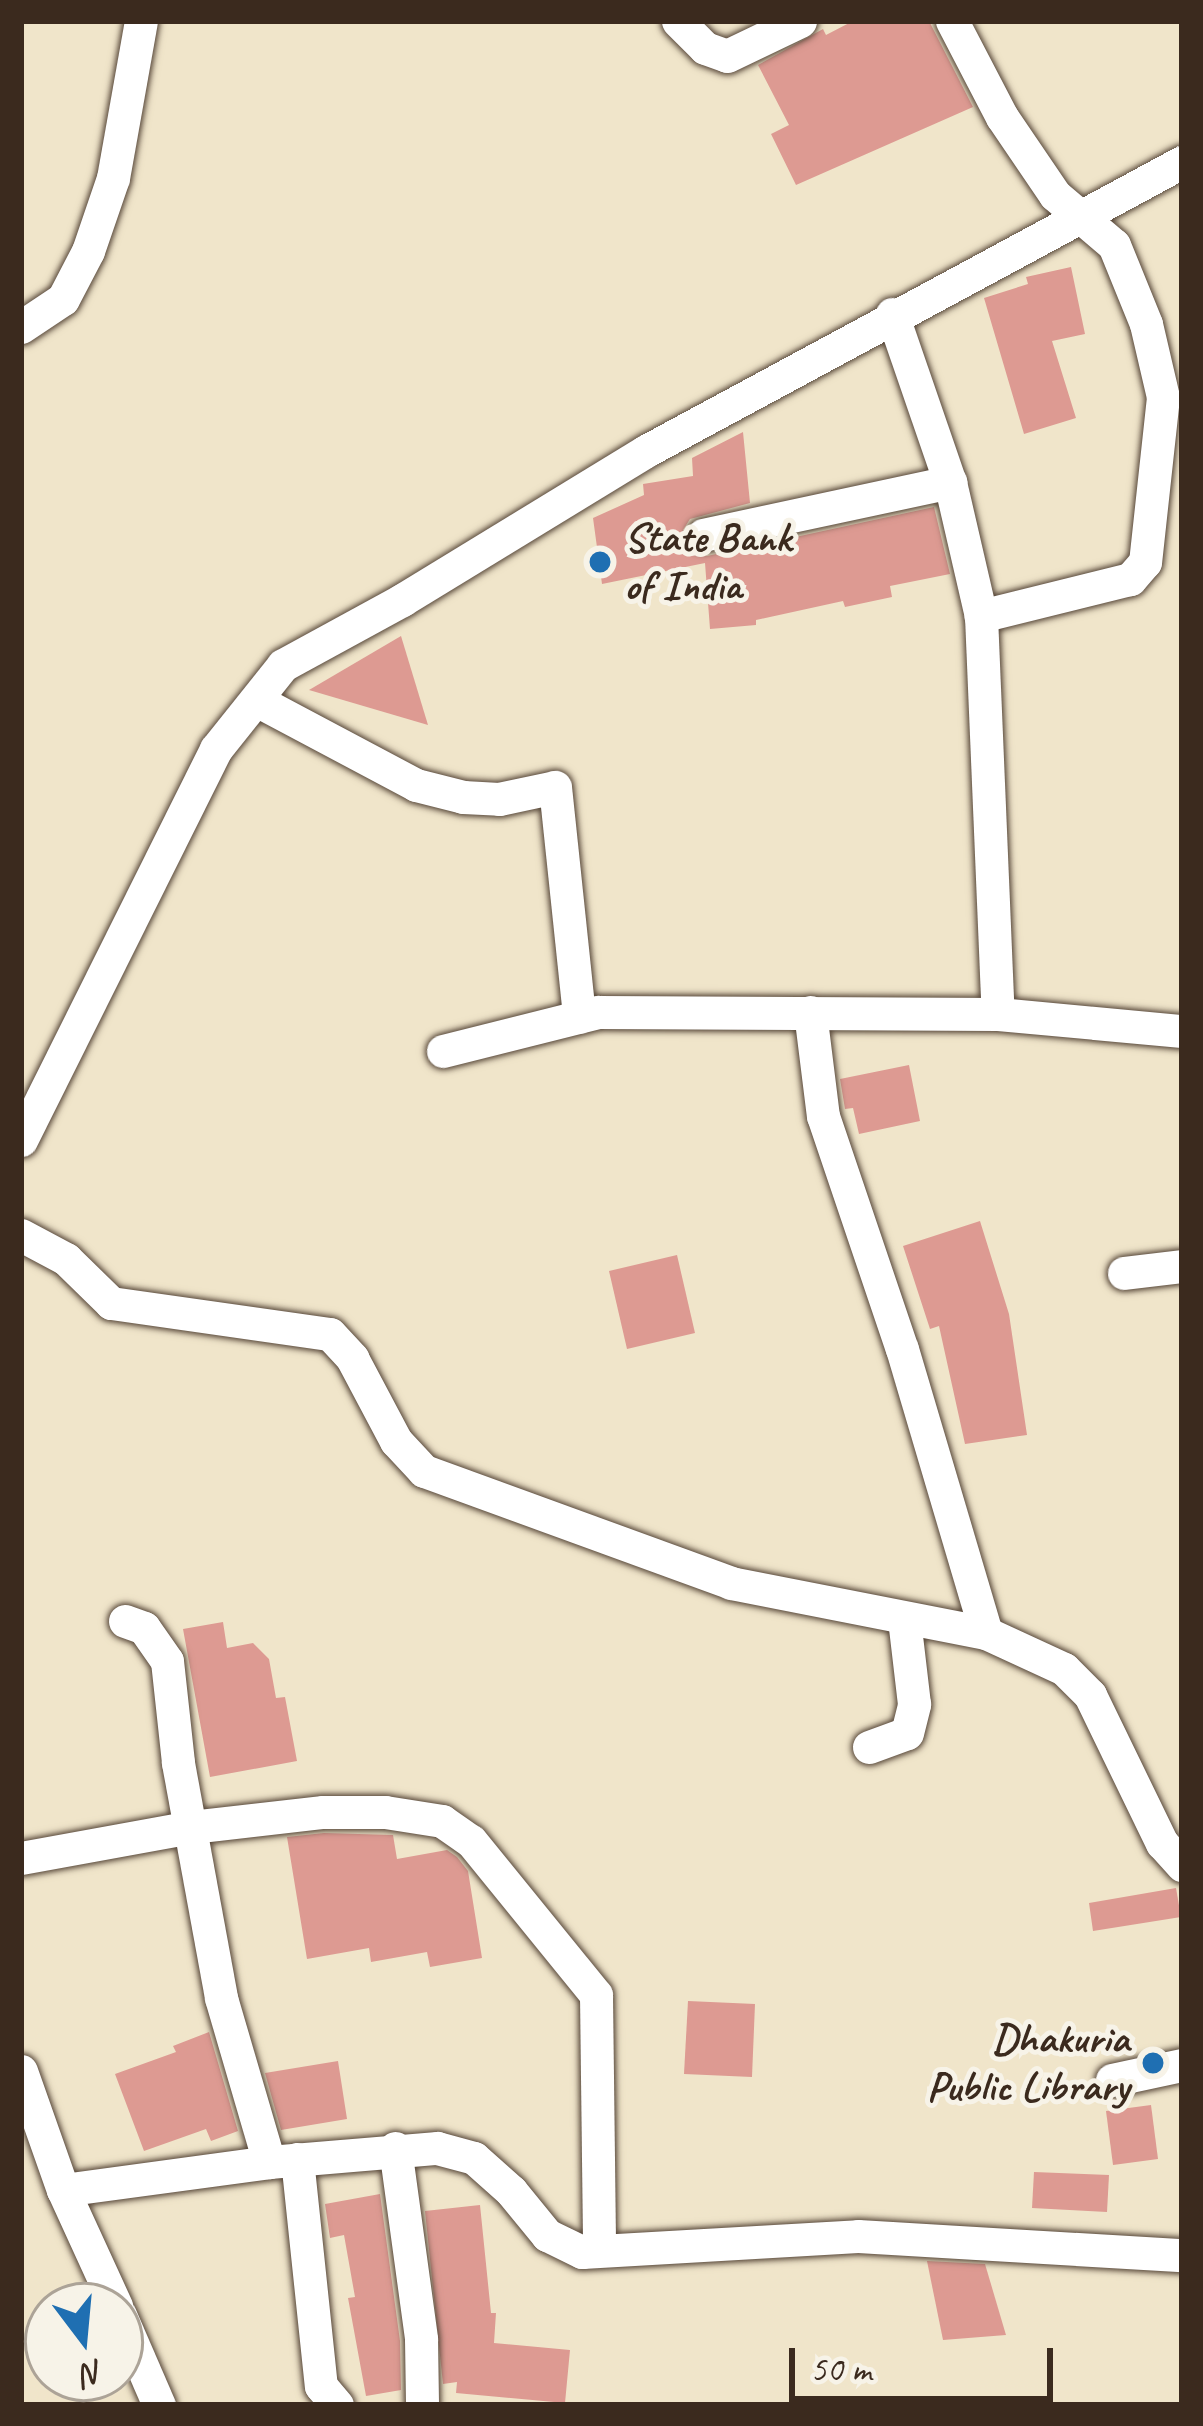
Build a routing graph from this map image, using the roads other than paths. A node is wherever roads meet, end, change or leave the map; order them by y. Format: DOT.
graph roads {
  1 [pos="142,21"];
  2 [pos="678,21"];
  3 [pos="800,21"];
  4 [pos="952,21"];
  5 [pos="1182,163"];
  6 [pos="1084,214"];
  7 [pos="892,314"];
  8 [pos="21,329"];
  9 [pos="1170,476"];
  10 [pos="950,482"];
  11 [pos="703,535"];
  12 [pos="981,616"];
  13 [pos="258,700"];
  14 [pos="810,1012"];
  15 [pos="998,1014"];
  16 [pos="579,1017"];
  17 [pos="1182,1031"];
  18 [pos="443,1051"];
  19 [pos="21,1140"];
  20 [pos="21,1235"];
  21 [pos="1182,1266"];
  22 [pos="1124,1274"];
  23 [pos="904,1619"];
  24 [pos="125,1621"];
  25 [pos="986,1634"];
  26 [pos="869,1747"];
  27 [pos="191,1827"];
  28 [pos="21,1858"];
  29 [pos="1182,1864"];
  30 [pos="1182,2065"];
  31 [pos="21,2071"];
  32 [pos="1112,2080"];
  33 [pos="395,2148"];
  34 [pos="283,2160"];
  35 [pos="64,2190"];
  36 [pos="599,2250"];
  37 [pos="1182,2255"];
  38 [pos="105,2282"];
  39 [pos="144,2370"];
  40 [pos="159,2405"];
  41 [pos="337,2405"];
  42 [pos="422,2405"];
  1 -- 8 [label="street"];
  2 -- 3 [label="street"];
  4 -- 6 [label="street"];
  5 -- 6 [label="street"];
  6 -- 7 [label="street"];
  6 -- 9 [label="street"];
  7 -- 10 [label="street"];
  7 -- 13 [label="street"];
  9 -- 12 [label="street"];
  10 -- 11 [label="street"];
  10 -- 12 [label="street"];
  12 -- 15 [label="street"];
  13 -- 16 [label="street"];
  13 -- 19 [label="street"];
  14 -- 15 [label="street"];
  14 -- 16 [label="street"];
  14 -- 25 [label="street"];
  15 -- 17 [label="street"];
  16 -- 18 [label="street"];
  20 -- 23 [label="street"];
  21 -- 22 [label="street"];
  23 -- 25 [label="street"];
  23 -- 26 [label="street"];
  24 -- 27 [label="street"];
  25 -- 29 [label="street"];
  27 -- 28 [label="street"];
  27 -- 34 [label="street"];
  27 -- 36 [label="street"];
  30 -- 32 [label="street"];
  31 -- 35 [label="street"];
  33 -- 34 [label="street"];
  33 -- 36 [label="street"];
  33 -- 42 [label="street"];
  34 -- 35 [label="street"];
  34 -- 41 [label="street"];
  35 -- 38 [label="street"];
  36 -- 37 [label="street"];
  39 -- 40 [label="street"];
}
